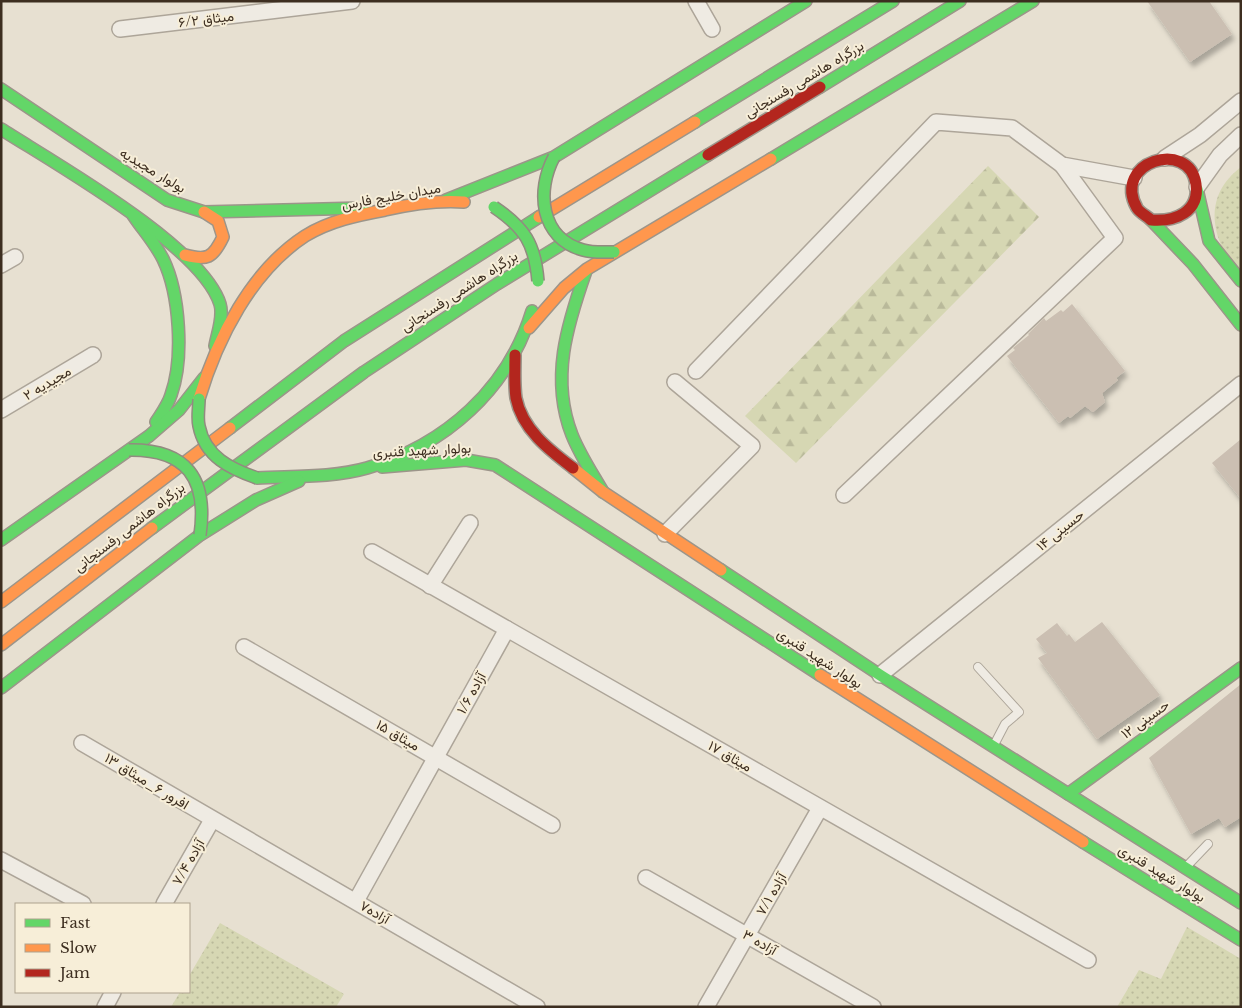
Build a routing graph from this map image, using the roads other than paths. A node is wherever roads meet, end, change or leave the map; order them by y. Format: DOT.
graph roads {
  1 [pos="352,1"];
  2 [pos="696,1"];
  3 [pos="806,1"];
  4 [pos="893,1"];
  5 [pos="960,1"];
  6 [pos="1032,2"];
  7 [pos="329,3"];
  8 [pos="120,29"];
  9 [pos="712,29"];
  10 [pos="1,88"];
  11 [pos="1241,101"];
  12 [pos="1,129"];
  13 [pos="1241,135"];
  14 [pos="554,157"];
  15 [pos="1164,158"];
  16 [pos="1062,165"];
  17 [pos="1134,178"];
  18 [pos="1197,187"];
  19 [pos="446,200"];
  20 [pos="400,207"];
  21 [pos="204,212"];
  22 [pos="133,215"];
  23 [pos="1151,220"];
  24 [pos="614,252"];
  25 [pos="185,255"];
  26 [pos="15,257"];
  27 [pos="1,265"];
  28 [pos="587,269"];
  29 [pos="1241,281"];
  30 [pos="1241,325"];
  31 [pos="529,328"];
  32 [pos="215,351"];
  33 [pos="93,355"];
  34 [pos="515,355"];
  35 [pos="696,371"];
  36 [pos="204,377"];
  37 [pos="675,382"];
  38 [pos="1241,384"];
  39 [pos="1,410"];
  40 [pos="149,436"];
  41 [pos="129,450"];
  42 [pos="366,468"];
  43 [pos="311,475"];
  44 [pos="604,492"];
  45 [pos="844,495"];
  46 [pos="470,523"];
  47 [pos="665,534"];
  48 [pos="200,536"];
  49 [pos="1,540"];
  50 [pos="372,552"];
  51 [pos="430,586"];
  52 [pos="1,602"];
  53 [pos="507,629"];
  54 [pos="1,645"];
  55 [pos="244,647"];
  56 [pos="978,667"];
  57 [pos="1241,668"];
  58 [pos="875,682"];
  59 [pos="1,688"];
  60 [pos="862,704"];
  61 [pos="82,743"];
  62 [pos="994,747"];
  63 [pos="435,757"];
  64 [pos="1068,794"];
  65 [pos="820,808"];
  66 [pos="212,820"];
  67 [pos="552,825"];
  68 [pos="1208,844"];
  69 [pos="1,860"];
  70 [pos="1185,868"];
  71 [pos="646,878"];
  72 [pos="356,901"];
  73 [pos="81,903"];
  74 [pos="165,903"];
  75 [pos="1241,903"];
  76 [pos="747,935"];
  77 [pos="1241,940"];
  78 [pos="1088,960"];
  79 [pos="113,993"];
  80 [pos="105,1007"];
  81 [pos="537,1007"];
  82 [pos="706,1007"];
  83 [pos="873,1007"];
  1 -- 7 [label="street, میثاق ۶/۲"];
  2 -- 9 [label="street"];
  3 -- 14 [label="main road"];
  4 -- 52 [label="main road, بزرگراه هاشمی رفسنجانی"];
  5 -- 54 [label="main road, بزرگراه هاشمی رفسنجانی"];
  6 -- 24 [label="main road"];
  7 -- 8 [label="street, میثاق ۶/۲"];
  10 -- 21 [label="main road, بولوار مجیدیه"];
  11 -- 15 [label="street"];
  12 -- 22 [label="main road"];
  13 -- 18 [label="street"];
  14 -- 19 [label="main road"];
  14 -- 24 [label="main road, bridge"];
  15 -- 17 [label="main road"];
  15 -- 18 [label="main road"];
  16 -- 17 [label="street"];
  16 -- 35 [label="street"];
  16 -- 45 [label="street"];
  17 -- 23 [label="main road"];
  18 -- 23 [label="main road"];
  18 -- 29 [label="main road"];
  19 -- 20 [label="main road, میدان خلیج فارس"];
  19 -- 31 [label="main road, میدان خلیج فارس, bridge"];
  20 -- 21 [label="main road, بولوار مجیدیه"];
  20 -- 32 [label="main road, میدان خلیج فارس"];
  21 -- 25 [label="main road"];
  22 -- 25 [label="main road"];
  22 -- 40 [label="main road"];
  23 -- 30 [label="main road"];
  24 -- 28 [label="main road"];
  25 -- 32 [label="main road"];
  26 -- 27 [label="street"];
  28 -- 31 [label="main road"];
  28 -- 44 [label="main road"];
  31 -- 34 [label="main road, میدان خلیج فارس"];
  32 -- 36 [label="main road, میدان خلیج فارس"];
  33 -- 39 [label="street, مجیدیه ۲"];
  34 -- 42 [label="main road, میدان خلیج فارس"];
  34 -- 44 [label="main road, بولوار شهید قنبری"];
  36 -- 40 [label="main road"];
  36 -- 43 [label="main road, میدان خلیج فارس, bridge"];
  37 -- 47 [label="street"];
  38 -- 58 [label="street, حسینی ۱۴"];
  40 -- 41 [label="main road"];
  41 -- 48 [label="main road, bridge"];
  41 -- 49 [label="main road"];
  42 -- 43 [label="main road, میدان خلیج فارس"];
  42 -- 60 [label="main road, بولوار شهید قنبری"];
  43 -- 48 [label="main road"];
  44 -- 47 [label="main road, بولوار شهید قنبری"];
  46 -- 51 [label="street"];
  47 -- 58 [label="main road, بولوار شهید قنبری"];
  48 -- 59 [label="main road"];
  50 -- 51 [label="street, میثاق ۱۷"];
  51 -- 53 [label="street, میثاق ۱۷"];
  53 -- 63 [label="street, آزاده ۱/۶"];
  53 -- 65 [label="street, میثاق ۱۷"];
  55 -- 63 [label="street, میثاق ۱۵"];
  56 -- 62 [label="lane"];
  57 -- 64 [label="main road, حسینی ۱۲"];
  58 -- 60 [label="main road"];
  58 -- 62 [label="main road, بولوار شهید قنبری"];
  60 -- 77 [label="main road, بولوار شهید قنبری"];
  61 -- 66 [label="street, افرور ۶_میثاق ۱۳"];
  62 -- 64 [label="main road, بولوار شهید قنبری"];
  63 -- 67 [label="street, میثاق ۱۵"];
  63 -- 72 [label="street, آزاده ۱/۶"];
  64 -- 70 [label="main road, بولوار شهید قنبری"];
  65 -- 76 [label="street, آزاده ۷/۱"];
  65 -- 78 [label="street, میثاق ۱۷"];
  66 -- 72 [label="street, آزاده۷"];
  66 -- 74 [label="street, آزاده ۷/۴"];
  68 -- 70 [label="lane"];
  69 -- 73 [label="street"];
  70 -- 75 [label="main road, بولوار شهید قنبری"];
  71 -- 76 [label="street, آزاده ۳"];
  72 -- 81 [label="street, آزاده۷"];
  76 -- 82 [label="street, آزاده ۷/۱"];
  76 -- 83 [label="street, آزاده ۳"];
  79 -- 80 [label="street"];
}
